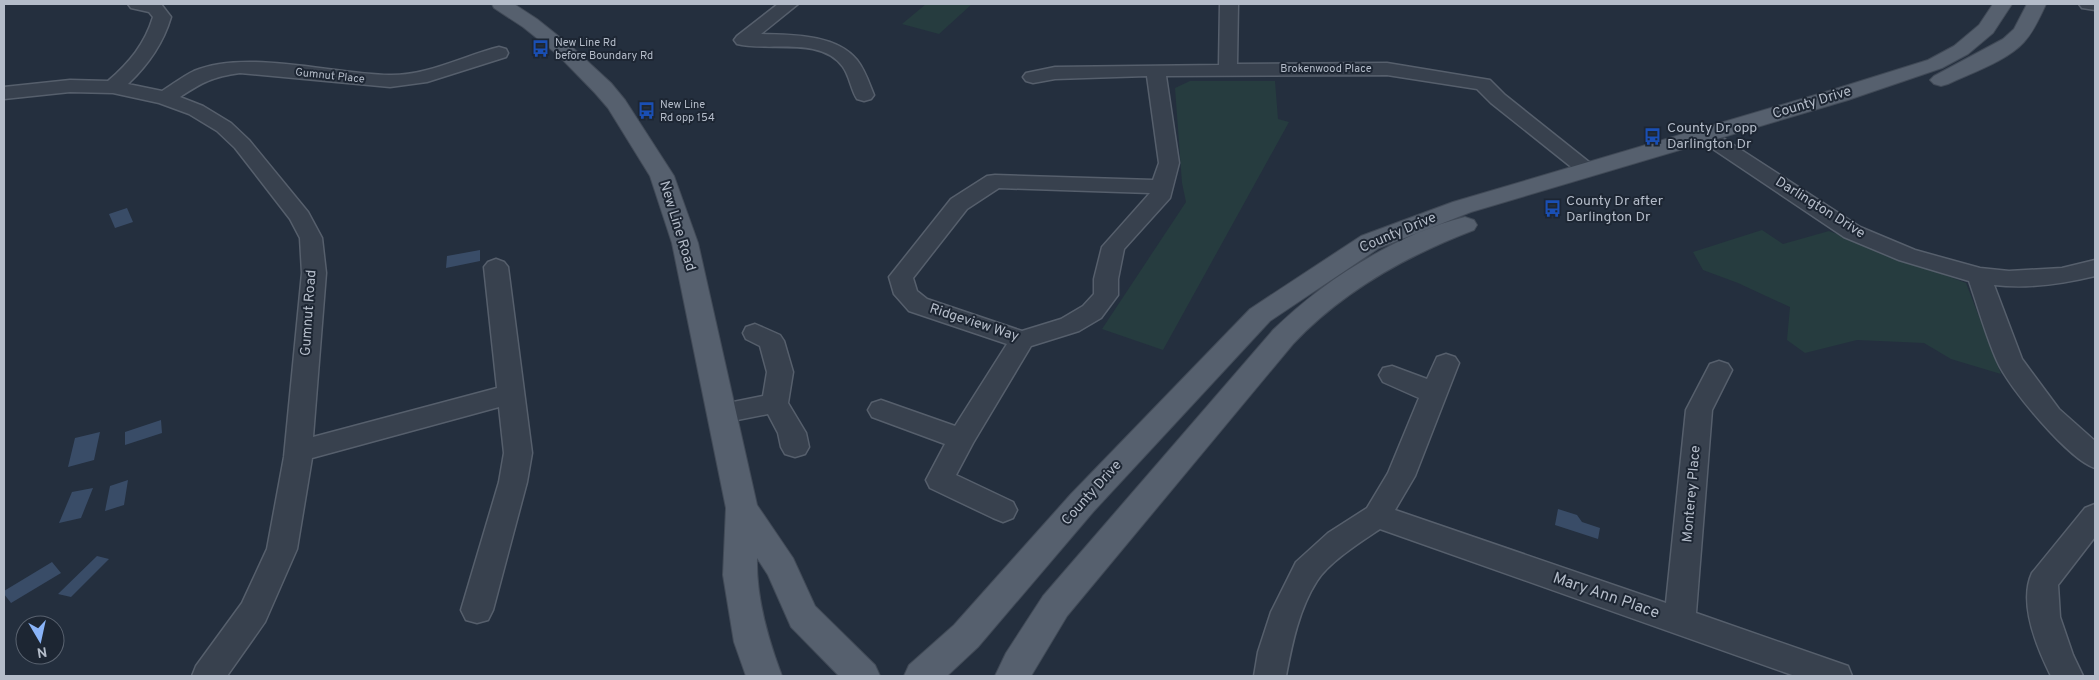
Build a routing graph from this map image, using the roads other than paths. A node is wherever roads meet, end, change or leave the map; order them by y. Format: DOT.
graph roads {
  1 [pos="137,4"];
  2 [pos="501,4"];
  3 [pos="789,4"];
  4 [pos="1229,4"];
  5 [pos="2002,4"];
  6 [pos="2036,4"];
  7 [pos="2088,4"];
  8 [pos="2095,6"];
  9 [pos="499,53"];
  10 [pos="1228,69"];
  11 [pos="1156,70"];
  12 [pos="1033,78"];
  13 [pos="113,87"];
  14 [pos="4,92"];
  15 [pos="864,95"];
  16 [pos="165,98"];
  17 [pos="1705,135"];
  18 [pos="1724,146"];
  19 [pos="1587,170"];
  20 [pos="1162,188"];
  21 [pos="496,267"];
  22 [pos="2095,268"];
  23 [pos="1979,276"];
  24 [pos="755,333"];
  25 [pos="1022,340"];
  26 [pos="1446,363"];
  27 [pos="1719,370"];
  28 [pos="1392,374"];
  29 [pos="1433,393"];
  30 [pos="511,394"];
  31 [pos="775,403"];
  32 [pos="881,410"];
  33 [pos="722,413"];
  34 [pos="961,439"];
  35 [pos="795,447"];
  36 [pos="299,451"];
  37 [pos="2095,457"];
  38 [pos="742,508"];
  39 [pos="1002,510"];
  40 [pos="1377,516"];
  41 [pos="2095,516"];
  42 [pos="477,610"];
  43 [pos="1680,622"];
  44 [pos="208,676"];
  45 [pos="764,676"];
  46 [pos="862,676"];
  47 [pos="922,676"];
  48 [pos="1013,676"];
  49 [pos="1270,676"];
  50 [pos="1836,676"];
  51 [pos="2067,676"];
  1 -- 13 [label="street"];
  2 -- 33 [label="main road, New Line Road"];
  3 -- 15 [label="street"];
  4 -- 10 [label="street"];
  5 -- 17 [label="main road, County Drive"];
  6 -- 18 [label="main road, County Drive"];
  7 -- 8 [label="street"];
  9 -- 16 [label="street, Gumnut Place"];
  10 -- 11 [label="street, Brokenwood Place"];
  10 -- 19 [label="street, Brokenwood Place"];
  11 -- 12 [label="street, Brokenwood Place"];
  11 -- 20 [label="street, Ridgeview Way"];
  13 -- 14 [label="street, Gumnut Road"];
  13 -- 16 [label="street, Gumnut Road"];
  16 -- 36 [label="street, Gumnut Road"];
  17 -- 18 [label="street, Darlington Drive"];
  17 -- 19 [label="main road, County Drive"];
  18 -- 23 [label="street, Darlington Drive"];
  18 -- 48 [label="main road, County Drive"];
  19 -- 47 [label="main road, County Drive"];
  20 -- 25 [label="street, Ridgeview Way"];
  20 -- 25 [label="street, Ridgeview Way"];
  21 -- 30 [label="street"];
  22 -- 23 [label="street, Darlington Drive"];
  23 -- 37 [label="street"];
  24 -- 31 [label="street"];
  25 -- 34 [label="street"];
  26 -- 29 [label="street"];
  27 -- 43 [label="street, Monterey Place"];
  28 -- 29 [label="street"];
  29 -- 40 [label="street"];
  30 -- 36 [label="street"];
  30 -- 42 [label="street"];
  31 -- 33 [label="street"];
  31 -- 35 [label="street"];
  32 -- 34 [label="street"];
  33 -- 38 [label="main road, New Line Road"];
  34 -- 39 [label="street"];
  36 -- 44 [label="street, Gumnut Road"];
  38 -- 45 [label="main road, New Line Road"];
  38 -- 46 [label="main road, New Line Road"];
  40 -- 43 [label="street, Mary Ann Place"];
  40 -- 49 [label="street"];
  41 -- 51 [label="street"];
  43 -- 50 [label="street, Mary Ann Place"];
}
